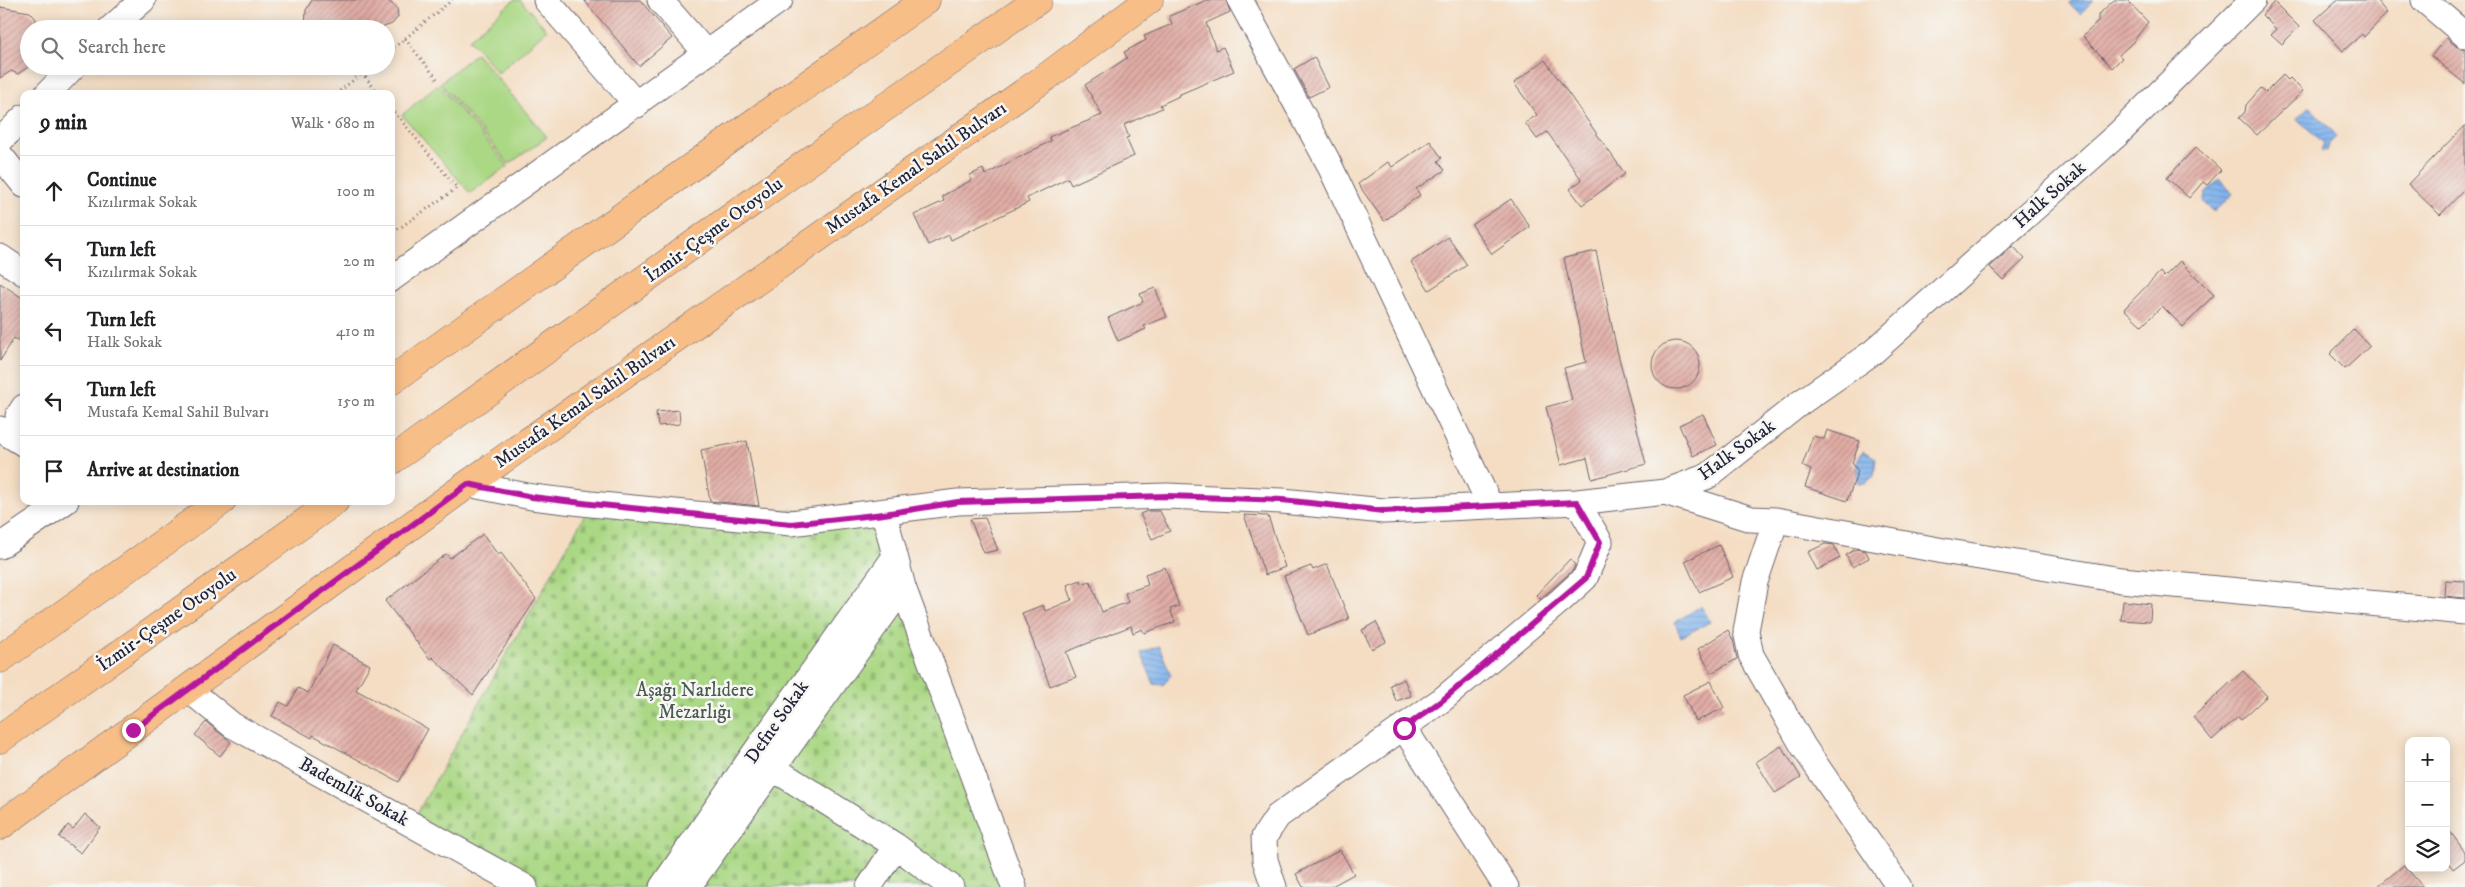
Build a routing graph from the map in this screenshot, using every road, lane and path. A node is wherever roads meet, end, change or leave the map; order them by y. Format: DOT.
graph roads {
  1 [pos="143,0"];
  2 [pos="452,0"];
  3 [pos="546,0"];
  4 [pos="660,0"];
  5 [pos="780,0"];
  6 [pos="926,0"];
  7 [pos="1038,0"];
  8 [pos="1149,0"];
  9 [pos="1240,0"];
  10 [pos="2253,0"];
  11 [pos="2424,0"];
  12 [pos="120,20"];
  13 [pos="2465,35"];
  14 [pos="405,39"];
  15 [pos="395,47"];
  16 [pos="706,53"];
  17 [pos="65,75"];
  18 [pos="360,75"];
  19 [pos="364,75"];
  20 [pos="438,80"];
  21 [pos="50,90"];
  22 [pos="341,90"];
  23 [pos="376,90"];
  24 [pos="637,104"];
  25 [pos="395,113"];
  26 [pos="20,121"];
  27 [pos="0,141"];
  28 [pos="0,154"];
  29 [pos="20,180"];
  30 [pos="395,231"];
  31 [pos="0,257"];
  32 [pos="20,270"];
  33 [pos="395,276"];
  34 [pos="395,378"];
  35 [pos="14,417"];
  36 [pos="20,433"];
  37 [pos="395,458"];
  38 [pos="468,484"];
  39 [pos="1665,492"];
  40 [pos="1577,502"];
  41 [pos="60,505"];
  42 [pos="216,505"];
  43 [pos="329,505"];
  44 [pos="1490,505"];
  45 [pos="884,514"];
  46 [pos="1776,520"];
  47 [pos="0,546"];
  48 [pos="894,558"];
  49 [pos="904,587"];
  50 [pos="2465,612"];
  51 [pos="0,660"];
  52 [pos="188,689"];
  53 [pos="1404,728"];
  54 [pos="0,739"];
  55 [pos="763,762"];
  56 [pos="0,826"];
  57 [pos="896,846"];
  58 [pos="525,887"];
  59 [pos="662,887"];
  60 [pos="688,887"];
  61 [pos="869,887"];
  62 [pos="951,887"];
  63 [pos="1014,887"];
  64 [pos="1274,887"];
  65 [pos="1506,887"];
  66 [pos="1900,887"];
  1 -- 12 [label="street"];
  2 -- 14 [label="path"];
  3 -- 24 [label="street"];
  4 -- 16 [label="street"];
  5 -- 16 [label="street"];
  6 -- 34 [label="main road"];
  7 -- 37 [label="main road, İzmir-Çeşme Otoyolu"];
  8 -- 38 [label="main road, Mustafa Kemal Sahil Bulvarı"];
  9 -- 44 [label="street"];
  10 -- 39 [label="street, Halk Sokak"];
  11 -- 13 [label="street"];
  14 -- 15 [label="path"];
  14 -- 20 [label="path"];
  16 -- 24 [label="street"];
  17 -- 21 [label="street"];
  18 -- 22 [label="path"];
  19 -- 23 [label="path"];
  24 -- 33 [label="street"];
  25 -- 30 [label="path"];
  26 -- 27 [label="street"];
  28 -- 29 [label="street"];
  31 -- 32 [label="street"];
  35 -- 36 [label="street"];
  38 -- 45 [label="street, Halk Sokak"];
  38 -- 52 [label="main road, Mustafa Kemal Sahil Bulvarı"];
  39 -- 40 [label="street, Halk Sokak"];
  39 -- 46 [label="street"];
  40 -- 44 [label="street, Halk Sokak"];
  40 -- 53 [label="street"];
  41 -- 47 [label="street"];
  42 -- 51 [label="main road"];
  43 -- 54 [label="main road, İzmir-Çeşme Otoyolu"];
  44 -- 45 [label="street, Halk Sokak"];
  45 -- 48 [label="street"];
  46 -- 50 [label="street"];
  46 -- 66 [label="street"];
  48 -- 49 [label="street"];
  48 -- 55 [label="street, Defne Sokak"];
  49 -- 55 [label="street"];
  49 -- 63 [label="street"];
  52 -- 56 [label="main road, Mustafa Kemal Sahil Bulvarı"];
  52 -- 58 [label="street, Bademlik Sokak"];
  53 -- 64 [label="street"];
  53 -- 65 [label="street"];
  55 -- 57 [label="street"];
  55 -- 59 [label="street, Defne Sokak"];
  55 -- 60 [label="street"];
  57 -- 61 [label="street"];
  57 -- 62 [label="street"];
}
